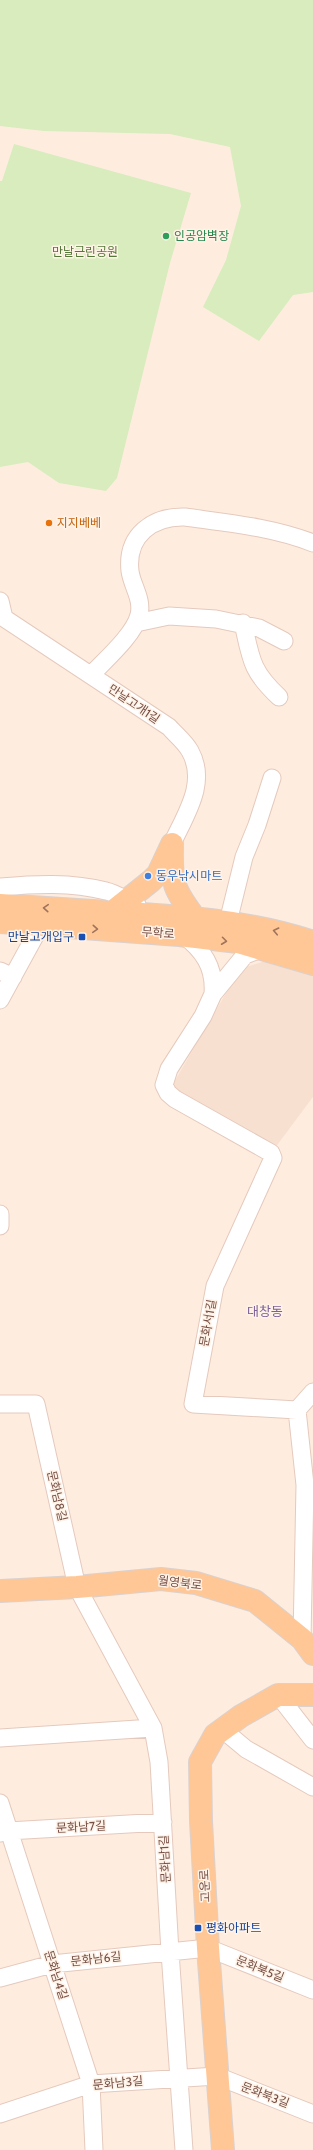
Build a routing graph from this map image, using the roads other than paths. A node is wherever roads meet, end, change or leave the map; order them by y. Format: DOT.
graph roads {
  1 [pos="313,543"];
  2 [pos="0,601"];
  3 [pos="2,621"];
  4 [pos="136,623"];
  5 [pos="243,623"];
  6 [pos="284,641"];
  7 [pos="91,675"];
  8 [pos="279,697"];
  9 [pos="272,778"];
  10 [pos="172,844"];
  11 [pos="0,887"];
  12 [pos="0,905"];
  13 [pos="120,907"];
  14 [pos="195,918"];
  15 [pos="0,922"];
  16 [pos="228,922"];
  17 [pos="41,925"];
  18 [pos="183,935"];
  19 [pos="313,942"];
  20 [pos="261,949"];
  21 [pos="313,964"];
  22 [pos="6,974"];
  23 [pos="212,994"];
  24 [pos="0,1000"];
  25 [pos="0,1214"];
  26 [pos="0,1226"];
  27 [pos="313,1392"];
  28 [pos="0,1404"];
  29 [pos="297,1410"];
  30 [pos="309,1483"];
  31 [pos="77,1587"];
  32 [pos="0,1591"];
  33 [pos="308,1647"];
  34 [pos="278,1694"];
  35 [pos="313,1695"];
  36 [pos="153,1728"];
  37 [pos="222,1729"];
  38 [pos="0,1738"];
  39 [pos="313,1740"];
  40 [pos="313,1787"];
  41 [pos="0,1803"];
  42 [pos="163,1822"];
  43 [pos="4,1832"];
  44 [pos="208,1948"];
  45 [pos="170,1952"];
  46 [pos="52,1964"];
  47 [pos="0,1978"];
  48 [pos="313,1990"];
  49 [pos="217,2076"];
  50 [pos="179,2078"];
  51 [pos="91,2084"];
  52 [pos="0,2114"];
  53 [pos="313,2114"];
  54 [pos="94,2150"];
  55 [pos="184,2150"];
  56 [pos="223,2150"];
  1 -- 4 [label="street"];
  2 -- 3 [label="street, 만날고개1길"];
  3 -- 7 [label="street, 만날고개1길"];
  4 -- 5 [label="street"];
  4 -- 7 [label="street"];
  5 -- 6 [label="street"];
  5 -- 8 [label="street"];
  7 -- 10 [label="street, 만날고개1길"];
  9 -- 16 [label="street"];
  10 -- 13 [label="main road"];
  10 -- 14 [label="main road"];
  11 -- 13 [label="street"];
  13 -- 12 [label="main road, 무학로, one-way"];
  13 -- 14 [label="main road, 무학로"];
  14 -- 16 [label="main road, 무학로"];
  15 -- 17 [label="main road, 무학로"];
  19 -- 16 [label="main road, 무학로, one-way"];
  17 -- 18 [label="main road, 무학로, one-way"];
  17 -- 22 [label="street"];
  18 -- 20 [label="main road, 무학로, one-way"];
  18 -- 23 [label="street, 문화서1길"];
  20 -- 21 [label="main road, 무학로"];
  20 -- 23 [label="street, 문화서1길"];
  22 -- 24 [label="street"];
  23 -- 29 [label="street, 문화서1길"];
  25 -- 26 [label="street"];
  27 -- 29 [label="street"];
  28 -- 31 [label="street, 문화남8길"];
  29 -- 30 [label="street"];
  30 -- 33 [label="street"];
  31 -- 32 [label="main road, 월영북로"];
  31 -- 33 [label="main road, 월영북로"];
  31 -- 36 [label="street, 문화남1길"];
  34 -- 35 [label="main road"];
  34 -- 37 [label="main road, 고운로"];
  34 -- 39 [label="street"];
  36 -- 38 [label="street"];
  36 -- 42 [label="street, 문화남1길"];
  37 -- 40 [label="street"];
  37 -- 44 [label="main road, 고운로"];
  41 -- 43 [label="street, 문화남4길"];
  42 -- 43 [label="street, 문화남7길"];
  42 -- 45 [label="street, 문화남1길"];
  43 -- 46 [label="street, 문화남4길"];
  44 -- 45 [label="street, 문화남6길"];
  44 -- 48 [label="street, 문화북5길"];
  44 -- 49 [label="main road, 고운로"];
  45 -- 46 [label="street, 문화남6길"];
  45 -- 50 [label="street, 문화남1길"];
  46 -- 47 [label="street, 문화남6길"];
  46 -- 51 [label="street, 문화남4길"];
  49 -- 50 [label="street, 문화남3길"];
  49 -- 53 [label="street, 문화북3길"];
  49 -- 56 [label="main road, 고운로"];
  50 -- 51 [label="street, 문화남3길"];
  50 -- 55 [label="street, 문화남1길"];
  51 -- 52 [label="street, 문화남3길"];
  51 -- 54 [label="street, 문화남4길"];
}
